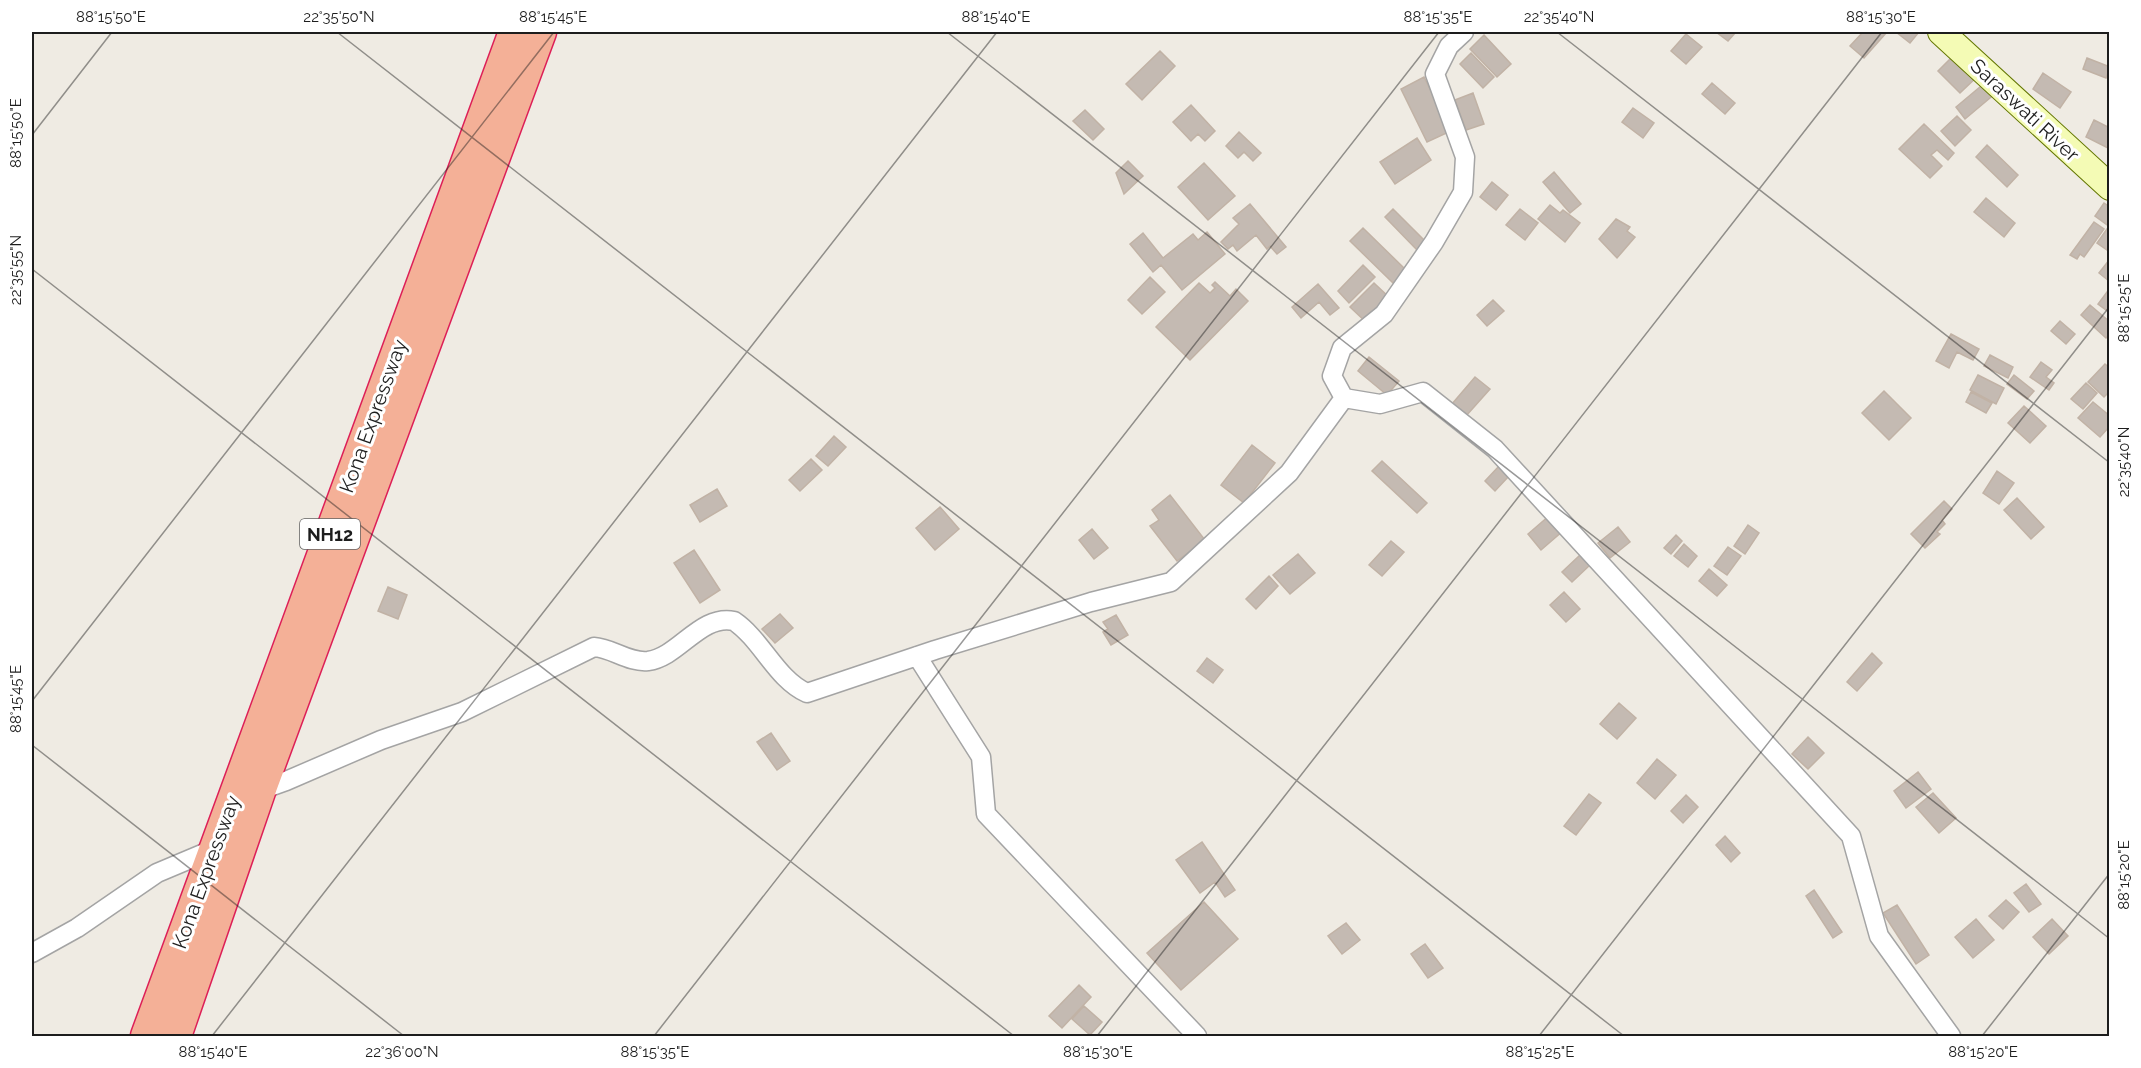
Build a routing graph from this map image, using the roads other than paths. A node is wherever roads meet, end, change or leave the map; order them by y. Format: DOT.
graph roads {
  1 [pos="514,32"];
  2 [pos="541,32"];
  3 [pos="1464,32"];
  4 [pos="1941,32"];
  5 [pos="2109,187"];
  6 [pos="1344,398"];
  7 [pos="917,657"];
  8 [pos="251,783"];
  9 [pos="214,849"];
  10 [pos="32,953"];
  11 [pos="146,1036"];
  12 [pos="176,1036"];
  13 [pos="1197,1036"];
  14 [pos="1952,1036"];
  1 -- 8 [label="highway, Kona Expressway / NH12"];
  2 -- 8 [label="highway, Kona Expressway / NH12"];
  3 -- 6 [label="street"];
  4 -- 5 [label="main road, Saraswati River"];
  6 -- 7 [label="street"];
  6 -- 14 [label="street"];
  7 -- 8 [label="street"];
  7 -- 13 [label="street"];
  8 -- 9 [label="highway, Kona Expressway / NH12"];
  8 -- 12 [label="highway, Kona Expressway / NH12"];
  9 -- 10 [label="street"];
  9 -- 11 [label="highway, Kona Expressway / NH12"];
}
